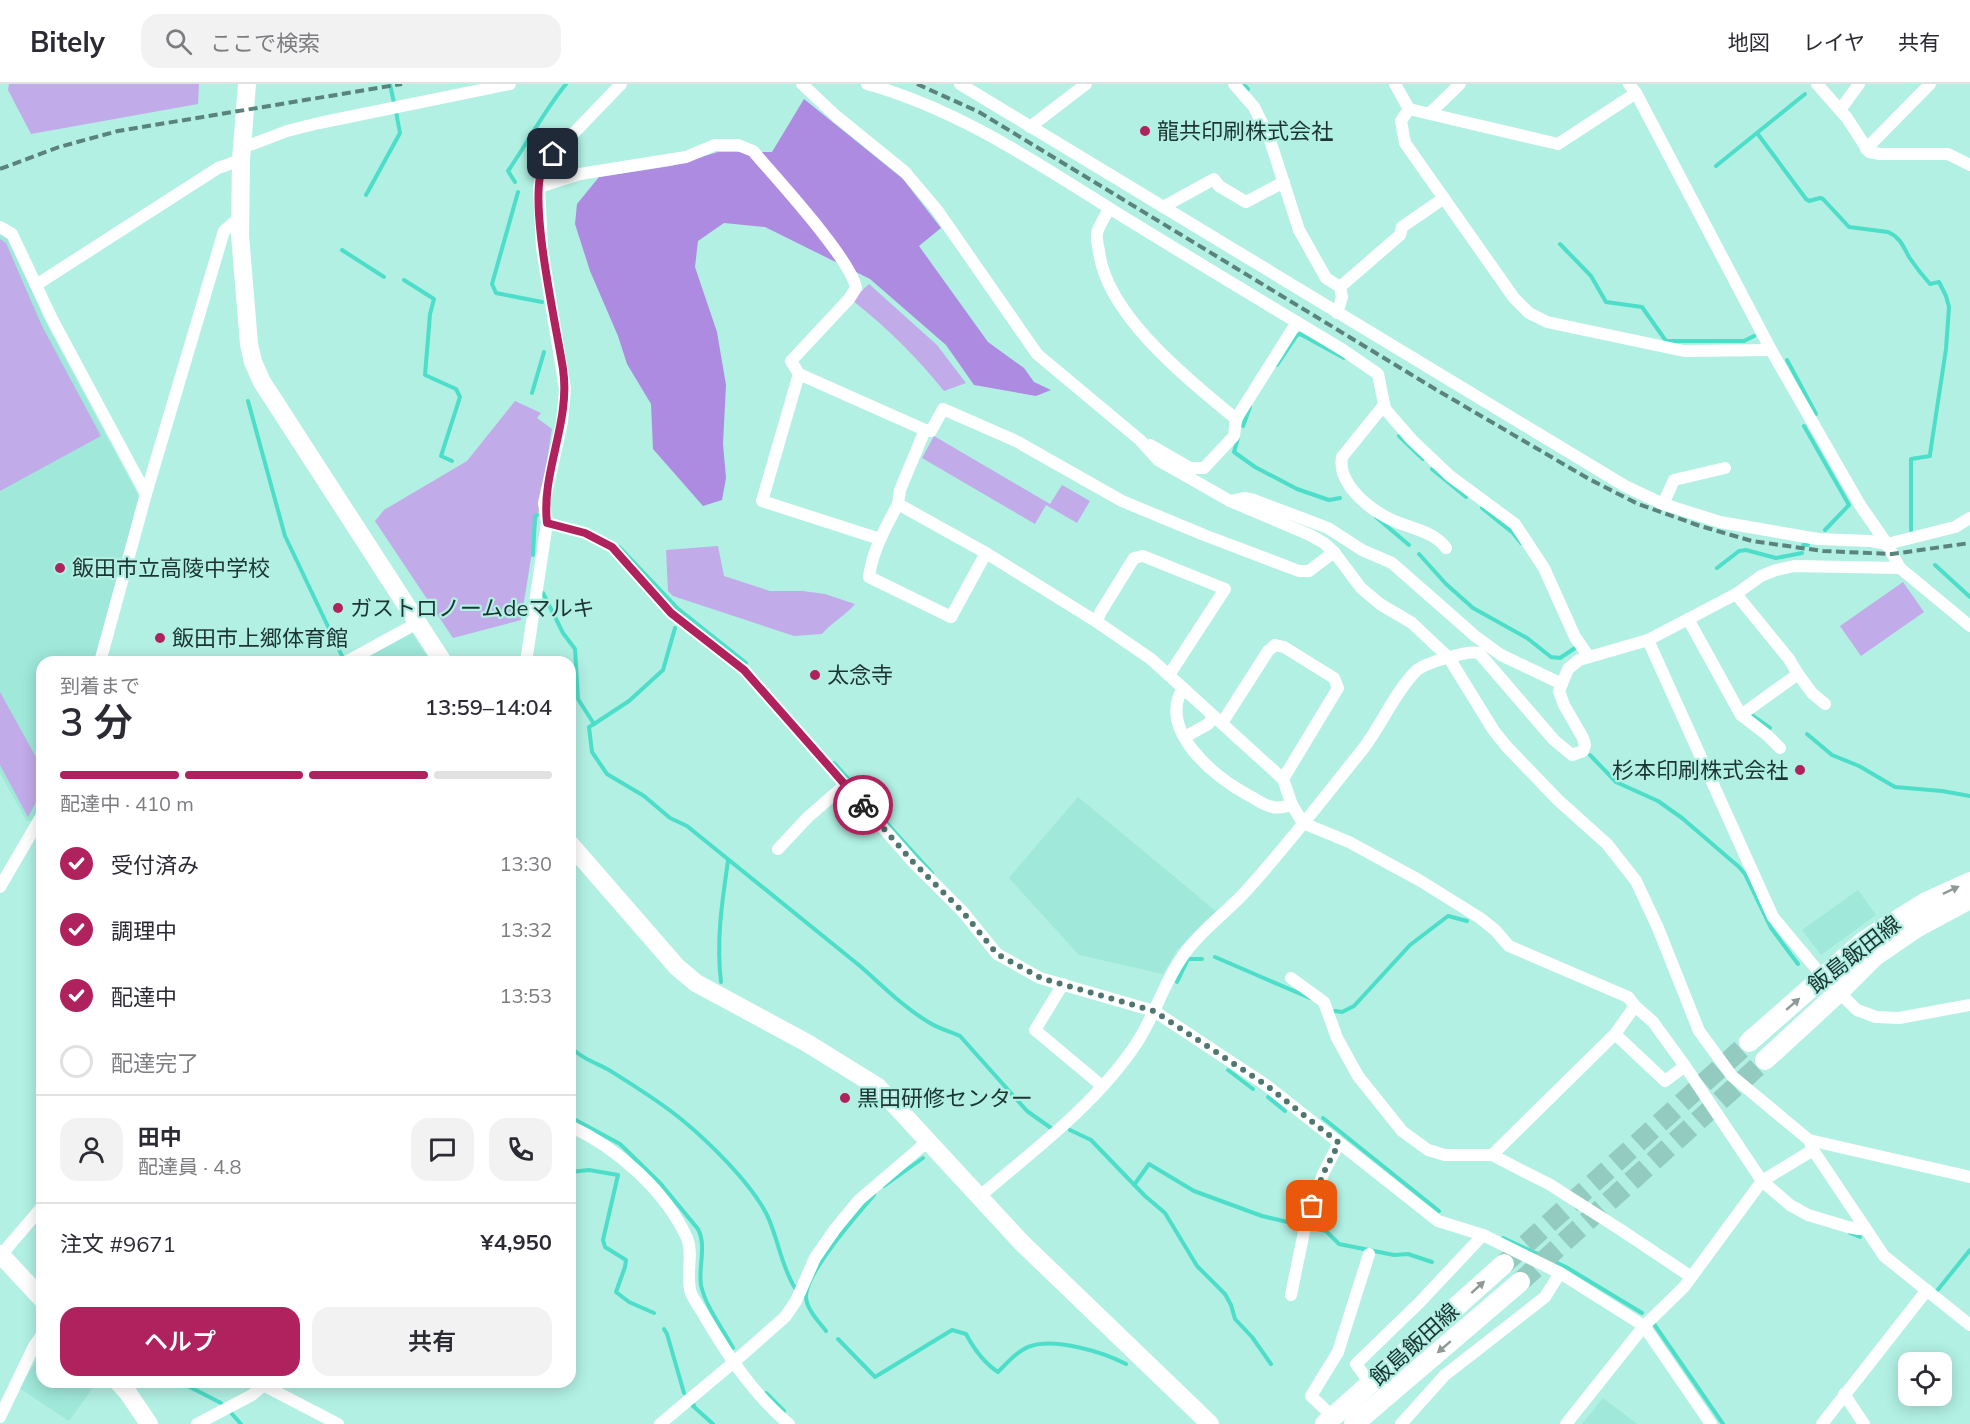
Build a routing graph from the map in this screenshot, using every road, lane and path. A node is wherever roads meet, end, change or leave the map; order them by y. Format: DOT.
graph roads {
  1 [pos="510,84"];
  2 [pos="621,84"];
  3 [pos="802,84"];
  4 [pos="867,84"];
  5 [pos="960,84"];
  6 [pos="1086,84"];
  7 [pos="1234,84"];
  8 [pos="1395,84"];
  9 [pos="1460,84"];
  10 [pos="1817,84"];
  11 [pos="1859,84"];
  12 [pos="1930,84"];
  13 [pos="247,86"];
  14 [pos="1633,89"];
  15 [pos="1409,109"];
  16 [pos="1840,110"];
  17 [pos="1430,113"];
  18 [pos="1030,127"];
  19 [pos="242,146"];
  20 [pos="1866,149"];
  21 [pos="1970,165"];
  22 [pos="1284,182"];
  23 [pos="539,187"];
  24 [pos="1444,198"];
  25 [pos="1163,207"];
  26 [pos="1110,208"];
  27 [pos="240,217"];
  28 [pos="0,227"];
  29 [pos="36,285"];
  30 [pos="1340,287"];
  31 [pos="1337,313"];
  32 [pos="1297,322"];
  33 [pos="1771,350"];
  34 [pos="800,374"];
  35 [pos="1384,405"];
  36 [pos="1236,419"];
  37 [pos="925,430"];
  38 [pos="1140,440"];
  39 [pos="1725,468"];
  40 [pos="146,495"];
  41 [pos="1230,501"];
  42 [pos="898,504"];
  43 [pos="1663,504"];
  44 [pos="1970,518"];
  45 [pos="547,523"];
  46 [pos="880,539"];
  47 [pos="1887,544"];
  48 [pos="1446,548"];
  49 [pos="1334,552"];
  50 [pos="986,553"];
  51 [pos="1899,568"];
  52 [pos="1736,594"];
  53 [pos="1688,619"];
  54 [pos="419,622"];
  55 [pos="1097,622"];
  56 [pos="1970,626"];
  57 [pos="1648,640"];
  58 [pos="102,656"];
  59 [pos="357,656"];
  60 [pos="439,656"];
  61 [pos="527,656"];
  62 [pos="1588,657"];
  63 [pos="1449,658"];
  64 [pos="1798,674"];
  65 [pos="1169,675"];
  66 [pos="1562,684"];
  67 [pos="1183,688"];
  68 [pos="1826,704"];
  69 [pos="1741,715"];
  70 [pos="1218,720"];
  71 [pos="1185,737"];
  72 [pos="1780,748"];
  73 [pos="1283,779"];
  74 [pos="846,784"];
  75 [pos="1292,805"];
  76 [pos="1302,823"];
  77 [pos="36,825"];
  78 [pos="778,849"];
  79 [pos="576,851"];
  80 [pos="1970,882"];
  81 [pos="0,887"];
  82 [pos="1970,899"];
  83 [pos="1824,977"];
  84 [pos="1291,978"];
  85 [pos="1063,984"];
  86 [pos="1839,992"];
  87 [pos="1970,1005"];
  88 [pos="1635,1006"];
  89 [pos="1154,1011"];
  90 [pos="1615,1034"];
  91 [pos="1749,1042"];
  92 [pos="1765,1060"];
  93 [pos="1684,1066"];
  94 [pos="1102,1086"];
  95 [pos="576,1129"];
  96 [pos="928,1141"];
  97 [pos="1339,1143"];
  98 [pos="1811,1145"];
  99 [pos="1492,1155"];
  100 [pos="1970,1177"];
  101 [pos="1762,1181"];
  102 [pos="980,1196"];
  103 [pos="36,1214"];
  104 [pos="1865,1227"];
  105 [pos="1484,1235"];
  106 [pos="1,1254"];
  107 [pos="1369,1254"];
  108 [pos="1504,1264"];
  109 [pos="1560,1273"];
  110 [pos="1690,1276"];
  111 [pos="1520,1282"];
  112 [pos="1926,1290"];
  113 [pos="36,1292"];
  114 [pos="1291,1295"];
  115 [pos="1970,1325"];
  116 [pos="1644,1326"];
  117 [pos="36,1343"];
  118 [pos="1338,1352"];
  119 [pos="735,1362"];
  120 [pos="1356,1364"];
  121 [pos="1370,1383"];
  122 [pos="123,1388"];
  123 [pos="256,1388"];
  124 [pos="272,1388"];
  125 [pos="1844,1394"];
  126 [pos="0,1417"];
  127 [pos="1329,1420"];
  128 [pos="1360,1422"];
  129 [pos="149,1424"];
  130 [pos="197,1424"];
  131 [pos="338,1424"];
  132 [pos="660,1424"];
  133 [pos="789,1424"];
  134 [pos="1210,1424"];
  135 [pos="1401,1424"];
  136 [pos="1566,1424"];
  137 [pos="1711,1424"];
  138 [pos="1822,1424"];
  139 [pos="1864,1424"];
  1 -- 19 [label="street"];
  2 -- 23 [label="street"];
  3 -- 38 [label="street"];
  4 -- 26 [label="street"];
  5 -- 18 [label="street"];
  6 -- 18 [label="street"];
  7 -- 22 [label="street"];
  8 -- 15 [label="street"];
  9 -- 17 [label="street"];
  10 -- 16 [label="street"];
  11 -- 16 [label="street"];
  12 -- 20 [label="street"];
  13 -- 19 [label="street"];
  14 -- 17 [label="street"];
  14 -- 33 [label="street"];
  15 -- 17 [label="street"];
  15 -- 24 [label="street"];
  16 -- 20 [label="street"];
  18 -- 25 [label="street"];
  19 -- 27 [label="street"];
  19 -- 29 [label="street"];
  20 -- 21 [label="street"];
  22 -- 25 [label="street"];
  22 -- 30 [label="street"];
  23 -- 34 [label="street"];
  23 -- 45 [label="street"];
  24 -- 30 [label="street"];
  24 -- 33 [label="street"];
  25 -- 31 [label="street"];
  26 -- 32 [label="street"];
  26 -- 36 [label="street"];
  27 -- 40 [label="street"];
  27 -- 54 [label="street"];
  28 -- 29 [label="street"];
  29 -- 40 [label="street"];
  30 -- 31 [label="street"];
  31 -- 43 [label="street"];
  32 -- 35 [label="street"];
  32 -- 36 [label="street"];
  33 -- 47 [label="street"];
  34 -- 37 [label="street"];
  34 -- 46 [label="street"];
  35 -- 48 [label="street"];
  35 -- 62 [label="street"];
  36 -- 38 [label="street"];
  37 -- 42 [label="street"];
  37 -- 49 [label="street"];
  38 -- 41 [label="street"];
  39 -- 43 [label="street"];
  40 -- 58 [label="street"];
  41 -- 49 [label="street"];
  41 -- 66 [label="street"];
  42 -- 46 [label="street"];
  42 -- 50 [label="street"];
  43 -- 47 [label="street"];
  44 -- 47 [label="street"];
  45 -- 61 [label="street"];
  45 -- 74 [label="street"];
  46 -- 50 [label="street"];
  47 -- 51 [label="street"];
  49 -- 63 [label="street"];
  50 -- 55 [label="street"];
  51 -- 52 [label="street"];
  51 -- 56 [label="street"];
  52 -- 53 [label="street"];
  52 -- 64 [label="street"];
  53 -- 57 [label="street"];
  53 -- 69 [label="street"];
  54 -- 59 [label="street"];
  54 -- 60 [label="street"];
  55 -- 65 [label="street"];
  55 -- 65 [label="street"];
  57 -- 62 [label="street"];
  57 -- 83 [label="street"];
  62 -- 66 [label="street"];
  63 -- 66 [label="street"];
  63 -- 76 [label="street"];
  63 -- 98 [label="street"];
  64 -- 68 [label="street"];
  64 -- 69 [label="street"];
  65 -- 67 [label="street"];
  67 -- 70 [label="street"];
  67 -- 71 [label="street"];
  69 -- 72 [label="street"];
  70 -- 71 [label="street"];
  70 -- 73 [label="street"];
  70 -- 73 [label="street"];
  71 -- 75 [label="street"];
  73 -- 75 [label="street"];
  74 -- 78 [label="street"];
  74 -- 85 [label="street"];
  75 -- 76 [label="street"];
  76 -- 88 [label="street"];
  76 -- 89 [label="street"];
  77 -- 81 [label="street"];
  79 -- 96 [label="street"];
  83 -- 80 [label="main road, 飯島飯田線, one-way"];
  82 -- 86 [label="main road, 飯島飯田線"];
  83 -- 86 [label="street"];
  91 -- 83 [label="main road, 飯島飯田線, one-way"];
  84 -- 99 [label="street"];
  85 -- 89 [label="street"];
  85 -- 94 [label="street"];
  86 -- 87 [label="street"];
  86 -- 92 [label="main road, 飯島飯田線"];
  88 -- 90 [label="street"];
  88 -- 93 [label="street"];
  89 -- 94 [label="street"];
  89 -- 97 [label="street"];
  90 -- 93 [label="street"];
  90 -- 99 [label="street"];
  93 -- 101 [label="street"];
  94 -- 102 [label="street"];
  95 -- 119 [label="street"];
  96 -- 102 [label="street"];
  96 -- 119 [label="street"];
  97 -- 105 [label="street"];
  97 -- 114 [label="street"];
  98 -- 100 [label="street"];
  98 -- 101 [label="street"];
  98 -- 104 [label="street"];
  99 -- 110 [label="street"];
  101 -- 104 [label="street"];
  101 -- 110 [label="street"];
  102 -- 134 [label="street"];
  103 -- 106 [label="street"];
  104 -- 112 [label="street"];
  105 -- 109 [label="street"];
  105 -- 120 [label="street"];
  106 -- 113 [label="street"];
  107 -- 118 [label="street"];
  121 -- 108 [label="main road, 飯島飯田線, one-way"];
  109 -- 116 [label="street"];
  109 -- 135 [label="street"];
  110 -- 116 [label="street"];
  111 -- 128 [label="main road, 飯島飯田線, one-way"];
  112 -- 115 [label="street"];
  112 -- 125 [label="street"];
  116 -- 136 [label="street"];
  116 -- 137 [label="street"];
  117 -- 126 [label="street"];
  118 -- 120 [label="street"];
  118 -- 127 [label="street"];
  119 -- 132 [label="street"];
  119 -- 133 [label="street"];
  120 -- 121 [label="street"];
  121 -- 127 [label="main road, 飯島飯田線"];
  122 -- 129 [label="street"];
  123 -- 130 [label="street"];
  124 -- 131 [label="street"];
  125 -- 138 [label="street"];
  125 -- 139 [label="street"];
}
